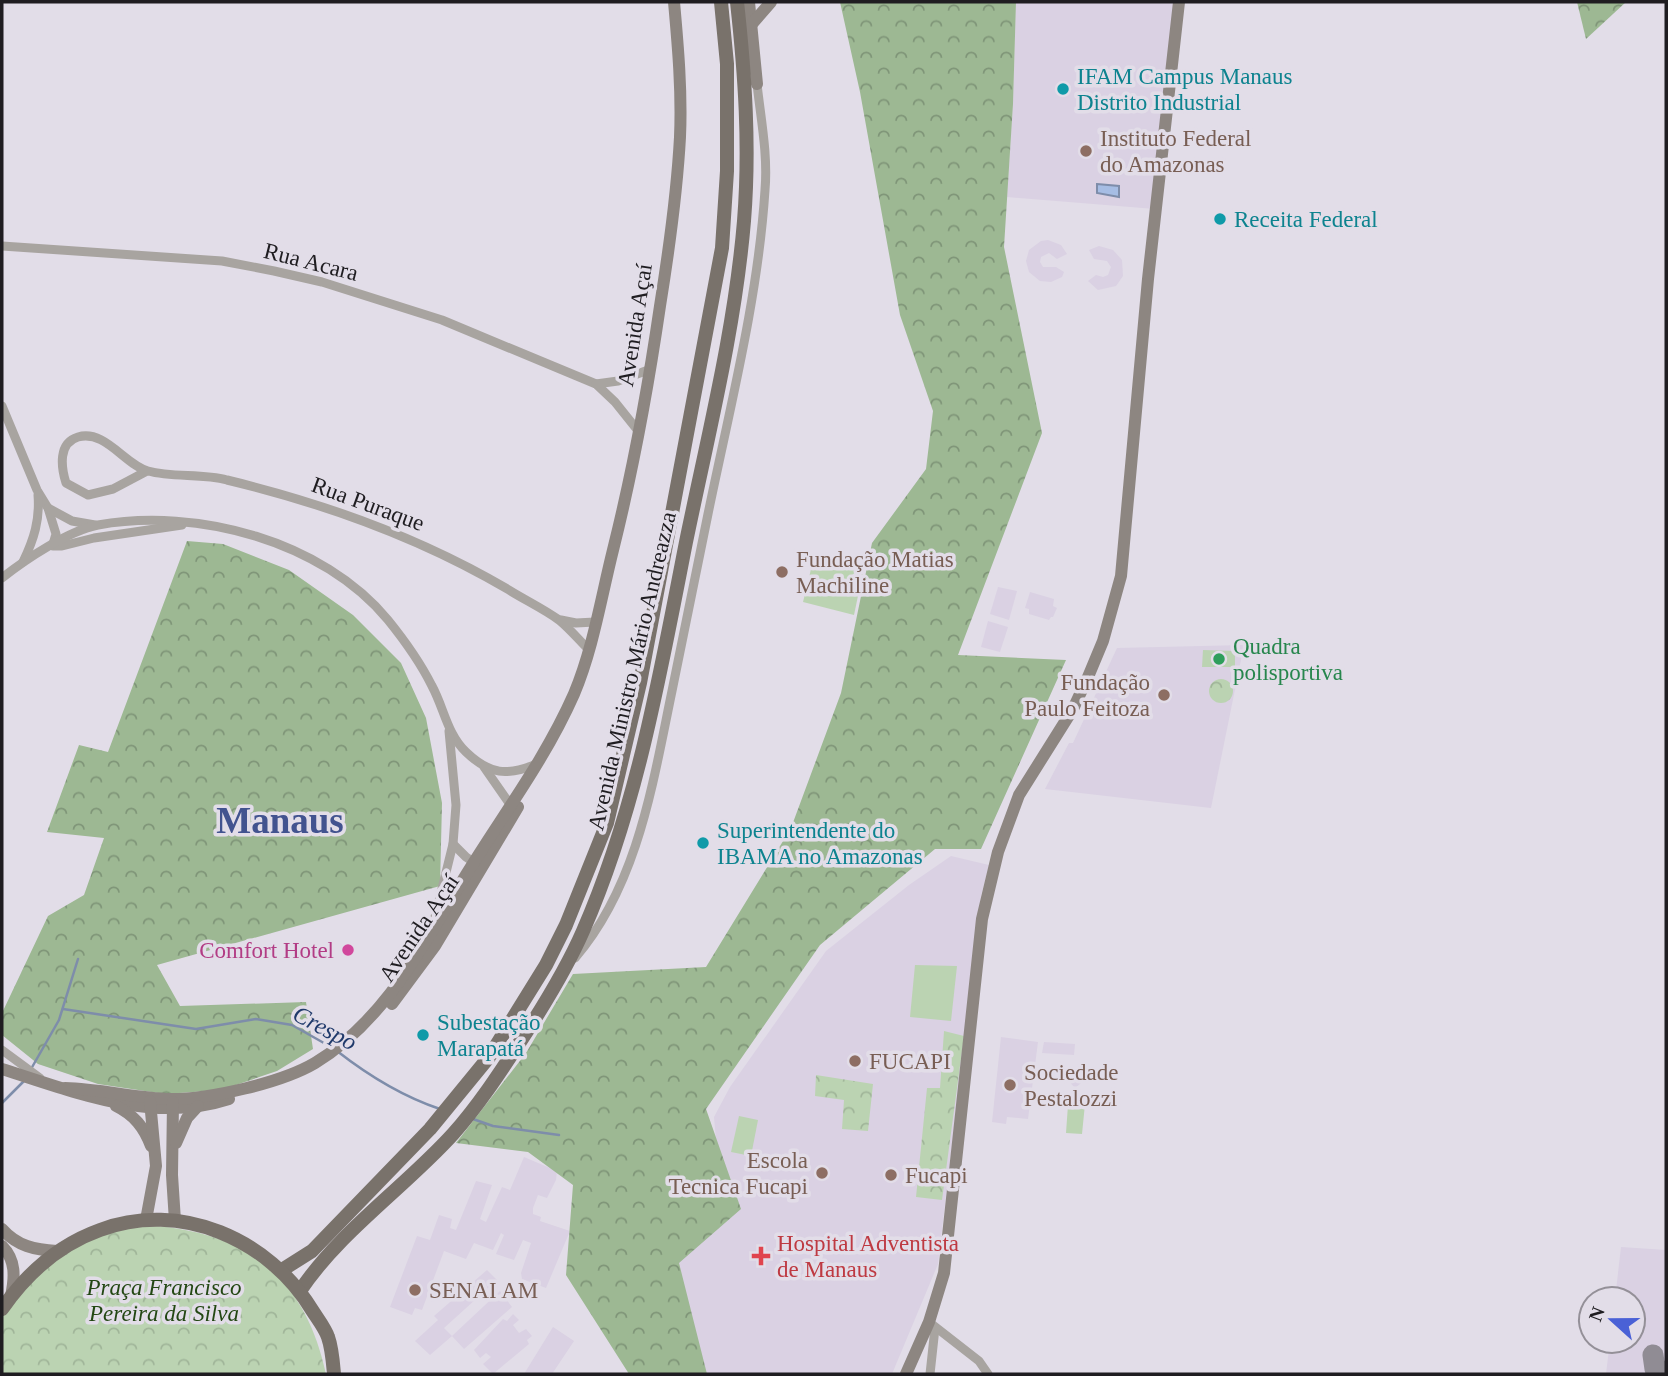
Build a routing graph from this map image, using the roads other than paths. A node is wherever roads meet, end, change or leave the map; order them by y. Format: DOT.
graph roads {
  1 [pos="674,2"];
  2 [pos="721,2"];
  3 [pos="737,2"];
  4 [pos="749,2"];
  5 [pos="771,2"];
  6 [pos="1179,2"];
  7 [pos="751,25"];
  8 [pos="727,64"];
  9 [pos="751,85"];
  10 [pos="2,246"];
  11 [pos="651,369"];
  12 [pos="596,384"];
  13 [pos="692,405"];
  14 [pos="2,406"];
  15 [pos="713,408"];
  16 [pos="639,432"];
  17 [pos="147,471"];
  18 [pos="37,489"];
  19 [pos="48,508"];
  20 [pos="189,523"];
  21 [pos="97,525"];
  22 [pos="53,546"];
  23 [pos="22,562"];
  24 [pos="2,578"];
  25 [pos="559,620"];
  26 [pos="595,622"];
  27 [pos="589,650"];
  28 [pos="449,729"];
  29 [pos="539,763"];
  30 [pos="482,765"];
  31 [pos="512,809"];
  32 [pos="453,844"];
  33 [pos="478,865"];
  34 [pos="430,934"];
  35 [pos="561,975"];
  36 [pos="2,1050"];
  37 [pos="2,1069"];
  38 [pos="48,1084"];
  39 [pos="65,1088"];
  40 [pos="103,1100"];
  41 [pos="150,1103"];
  42 [pos="172,1104"];
  43 [pos="198,1106"];
  44 [pos="156,1157"];
  45 [pos="172,1157"];
  46 [pos="146,1220"];
  47 [pos="175,1221"];
  48 [pos="2,1229"];
  49 [pos="2,1246"];
  50 [pos="26,1247"];
  51 [pos="57,1251"];
  52 [pos="12,1261"];
  53 [pos="282,1270"];
  54 [pos="300,1291"];
  55 [pos="11,1296"];
  56 [pos="2,1309"];
  57 [pos="932,1325"];
  58 [pos="334,1374"];
  59 [pos="906,1374"];
  60 [pos="930,1374"];
  61 [pos="988,1374"];
  1 -- 11 [label="street, Avenida Açaí"];
  2 -- 8 [label="main road, Avenida Ministro Mário Andreazza"];
  3 -- 9 [label="main road, Avenida Ministro Mário Andreazza"];
  4 -- 7 [label="street, Avenida Ministro Mário Andreazza"];
  5 -- 7 [label="street"];
  6 -- 57 [label="street"];
  7 -- 9 [label="street, Avenida Ministro Mário Andreazza"];
  8 -- 9 [label="main road"];
  8 -- 13 [label="main road, Avenida Ministro Mário Andreazza"];
  9 -- 15 [label="main road, Avenida Ministro Mário Andreazza"];
  9 -- 35 [label="street"];
  10 -- 12 [label="street, Rua Acara"];
  11 -- 12 [label="street"];
  11 -- 16 [label="street, Avenida Açaí"];
  12 -- 16 [label="street, Rua Acara"];
  13 -- 15 [label="main road"];
  13 -- 53 [label="main road, Avenida Ministro Mário Andreazza"];
  14 -- 18 [label="street"];
  15 -- 35 [label="main road, Avenida Ministro Mário Andreazza"];
  16 -- 26 [label="street, Avenida Açaí"];
  17 -- 17 [label="street, Rua Puraque"];
  17 -- 25 [label="street, Rua Puraque"];
  18 -- 19 [label="street"];
  18 -- 23 [label="street"];
  19 -- 21 [label="street"];
  19 -- 22 [label="street"];
  20 -- 21 [label="street"];
  20 -- 22 [label="street"];
  20 -- 28 [label="street"];
  21 -- 22 [label="street"];
  22 -- 23 [label="street"];
  23 -- 24 [label="street"];
  25 -- 26 [label="street, Rua Puraque"];
  25 -- 27 [label="street, Rua Puraque"];
  26 -- 27 [label="street, Avenida Açaí"];
  27 -- 29 [label="street, Avenida Açaí"];
  27 -- 31 [label="street, Avenida Açaí"];
  28 -- 30 [label="street"];
  28 -- 32 [label="street"];
  29 -- 30 [label="street"];
  29 -- 31 [label="street, Avenida Açaí"];
  30 -- 31 [label="street"];
  31 -- 33 [label="street, Avenida Açaí"];
  32 -- 33 [label="street"];
  32 -- 34 [label="street"];
  33 -- 34 [label="street, Avenida Açaí"];
  33 -- 43 [label="street, Avenida Açaí"];
  34 -- 42 [label="street, Avenida Açaí"];
  35 -- 54 [label="main road, Avenida Ministro Mário Andreazza"];
  36 -- 38 [label="street"];
  37 -- 38 [label="street"];
  38 -- 39 [label="street"];
  39 -- 40 [label="street"];
  39 -- 41 [label="street"];
  40 -- 41 [label="street"];
  40 -- 44 [label="street"];
  41 -- 42 [label="street"];
  41 -- 44 [label="street"];
  42 -- 43 [label="street, Avenida Açaí"];
  42 -- 45 [label="street"];
  43 -- 45 [label="street"];
  44 -- 46 [label="street"];
  45 -- 47 [label="street"];
  46 -- 47 [label="main road"];
  46 -- 51 [label="main road"];
  47 -- 53 [label="main road"];
  48 -- 50 [label="street"];
  49 -- 52 [label="street"];
  50 -- 51 [label="street"];
  50 -- 52 [label="street"];
  51 -- 55 [label="main road"];
  52 -- 55 [label="street"];
  53 -- 54 [label="main road"];
  54 -- 58 [label="main road"];
  55 -- 56 [label="main road"];
  57 -- 59 [label="street"];
  57 -- 60 [label="street"];
  57 -- 61 [label="street"];
}
